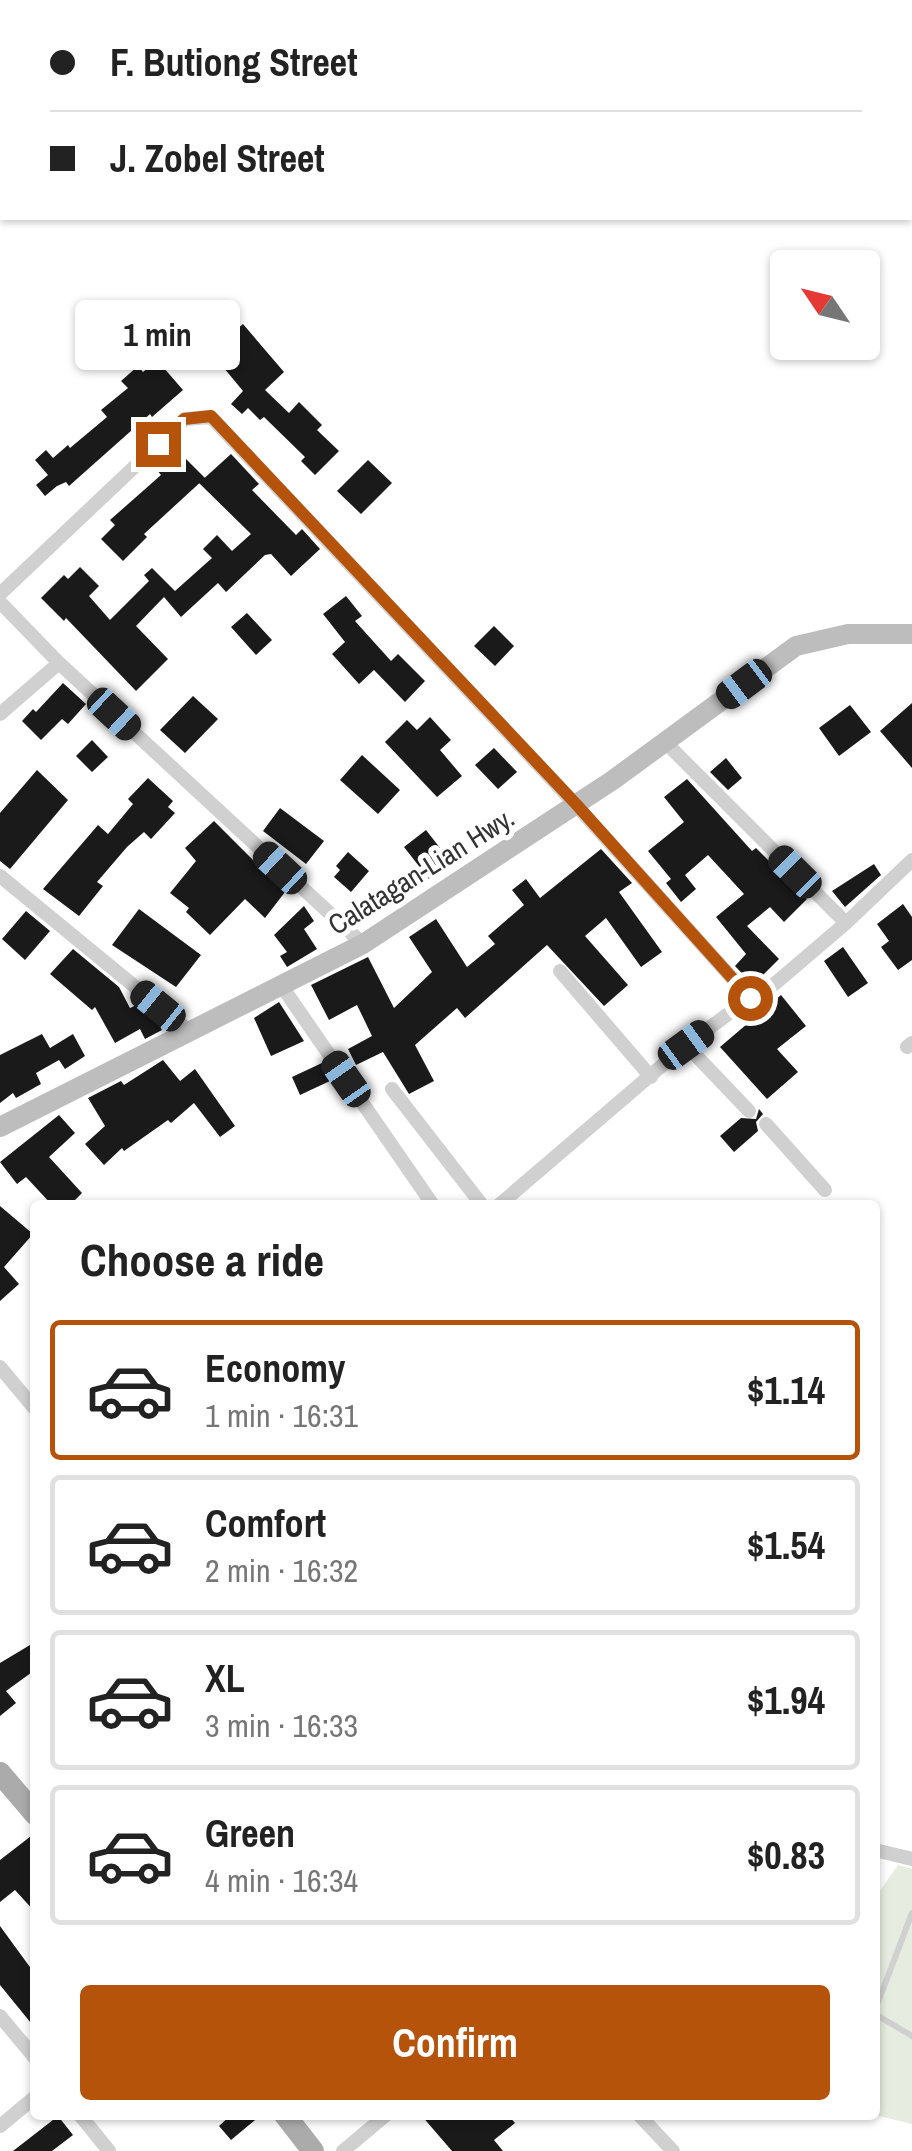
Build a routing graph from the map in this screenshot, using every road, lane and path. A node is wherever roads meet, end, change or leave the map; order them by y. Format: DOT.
graph roads {
  1 [pos="0,594"];
  2 [pos="0,602"];
  3 [pos="912,634"];
  4 [pos="59,664"];
  5 [pos="0,714"];
  6 [pos="666,742"];
  7 [pos="576,804"];
  8 [pos="912,860"];
  9 [pos="0,876"];
  10 [pos="846,923"];
  11 [pos="363,944"];
  12 [pos="560,971"];
  13 [pos="281,985"];
  14 [pos="750,998"];
  15 [pos="189,1031"];
  16 [pos="686,1045"];
  17 [pos="651,1077"];
  18 [pos="392,1089"];
  19 [pos="749,1111"];
  20 [pos="766,1124"];
  21 [pos="0,1127"];
  22 [pos="825,1190"];
  23 [pos="430,1200"];
  24 [pos="478,1200"];
  25 [pos="504,1200"];
  26 [pos="0,1367"];
  27 [pos="30,1403"];
  28 [pos="0,1773"];
  29 [pos="30,1808"];
  30 [pos="880,1851"];
  31 [pos="912,1858"];
  32 [pos="912,1912"];
  33 [pos="880,1998"];
  34 [pos="880,2015"];
  35 [pos="0,2016"];
  36 [pos="912,2036"];
  37 [pos="30,2052"];
  38 [pos="30,2101"];
  39 [pos="84,2120"];
  40 [pos="289,2120"];
  41 [pos="380,2120"];
  42 [pos="644,2120"];
  43 [pos="0,2126"];
  44 [pos="108,2151"];
  45 [pos="313,2151"];
  46 [pos="343,2151"];
  47 [pos="673,2151"];
  1 -- 7 [label="street"];
  2 -- 4 [label="street"];
  3 -- 6 [label="main road, Calatagan-Lian Hwy."];
  4 -- 5 [label="street"];
  4 -- 11 [label="street"];
  6 -- 7 [label="main road, Calatagan-Lian Hwy."];
  6 -- 10 [label="street"];
  7 -- 11 [label="main road, Calatagan-Lian Hwy."];
  7 -- 14 [label="street"];
  8 -- 10 [label="street"];
  9 -- 15 [label="street"];
  10 -- 14 [label="street"];
  11 -- 13 [label="main road, Calatagan-Lian Hwy."];
  12 -- 17 [label="street"];
  13 -- 15 [label="main road, Calatagan-Lian Hwy."];
  13 -- 23 [label="street"];
  14 -- 16 [label="street"];
  15 -- 21 [label="main road, Calatagan-Lian Hwy."];
  16 -- 17 [label="street"];
  16 -- 19 [label="street"];
  17 -- 25 [label="street"];
  18 -- 24 [label="street"];
  20 -- 22 [label="street"];
  26 -- 27 [label="street"];
  28 -- 29 [label="main road"];
  30 -- 31 [label="street"];
  32 -- 33 [label="lane"];
  34 -- 36 [label="lane"];
  35 -- 37 [label="street"];
  38 -- 43 [label="street"];
  39 -- 44 [label="street"];
  40 -- 45 [label="main road"];
  41 -- 46 [label="street"];
  42 -- 47 [label="street"];
}
